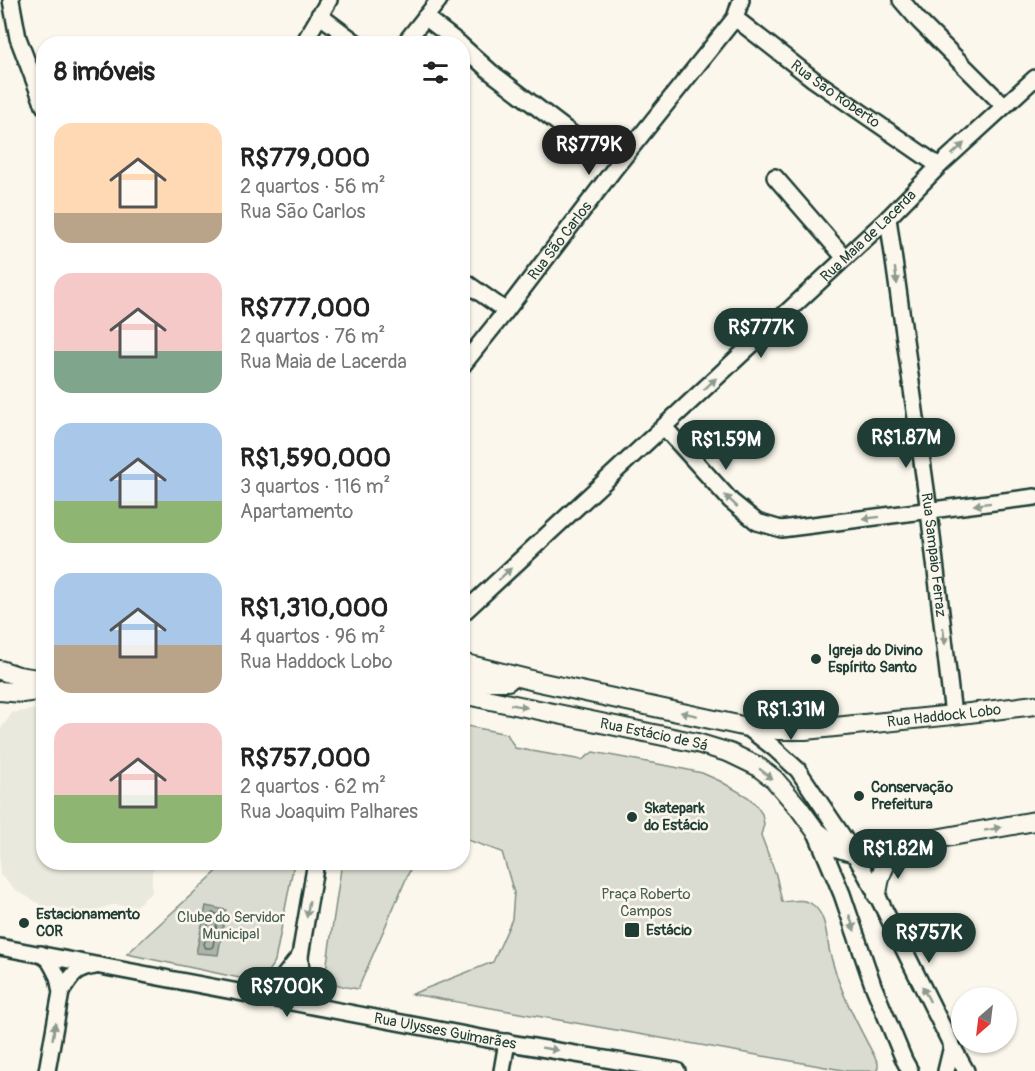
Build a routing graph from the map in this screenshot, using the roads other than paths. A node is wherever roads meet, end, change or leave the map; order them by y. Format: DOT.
graph roads {
  1 [pos="11,0"];
  2 [pos="329,0"];
  3 [pos="439,0"];
  4 [pos="741,0"];
  5 [pos="901,0"];
  6 [pos="319,15"];
  7 [pos="425,18"];
  8 [pos="735,18"];
  9 [pos="307,36"];
  10 [pos="347,36"];
  11 [pos="410,36"];
  12 [pos="449,36"];
  13 [pos="470,53"];
  14 [pos="1035,78"];
  15 [pos="36,84"];
  16 [pos="1004,106"];
  17 [pos="580,140"];
  18 [pos="939,166"];
  19 [pos="775,177"];
  20 [pos="888,218"];
  21 [pos="846,258"];
  22 [pos="470,286"];
  23 [pos="506,311"];
  24 [pos="470,356"];
  25 [pos="664,427"];
  26 [pos="1035,497"];
  27 [pos="929,511"];
  28 [pos="470,607"];
  29 [pos="470,665"];
  30 [pos="0,670"];
  31 [pos="36,679"];
  32 [pos="470,679"];
  33 [pos="540,682"];
  34 [pos="36,691"];
  35 [pos="0,692"];
  36 [pos="470,696"];
  37 [pos="1035,705"];
  38 [pos="953,715"];
  39 [pos="747,727"];
  40 [pos="1035,821"];
  41 [pos="815,830"];
  42 [pos="896,852"];
  43 [pos="854,854"];
  44 [pos="315,870"];
  45 [pos="877,895"];
  46 [pos="0,947"];
  47 [pos="40,954"];
  48 [pos="300,956"];
  49 [pos="98,965"];
  50 [pos="61,992"];
  51 [pos="263,996"];
  52 [pos="317,1006"];
  53 [pos="507,1042"];
  54 [pos="951,1044"];
  55 [pos="951,1050"];
  56 [pos="956,1053"];
  57 [pos="47,1071"];
  58 [pos="502,1071"];
  59 [pos="677,1071"];
  60 [pos="910,1071"];
  61 [pos="946,1071"];
  62 [pos="966,1071"];
  1 -- 15 [label="street"];
  2 -- 6 [label="street"];
  3 -- 7 [label="street"];
  4 -- 8 [label="street, Rua São Carlos"];
  5 -- 16 [label="street"];
  6 -- 9 [label="street"];
  6 -- 10 [label="street"];
  7 -- 11 [label="street"];
  7 -- 12 [label="street"];
  8 -- 18 [label="street, Rua São Roberto"];
  8 -- 23 [label="street, Rua São Carlos"];
  13 -- 17 [label="street"];
  14 -- 16 [label="street, Rua Maia de Lacerda"];
  18 -- 16 [label="street, Rua Maia de Lacerda, one-way"];
  18 -- 20 [label="street, Rua Maia de Lacerda"];
  19 -- 21 [label="street"];
  20 -- 21 [label="street, Rua Maia de Lacerda"];
  20 -- 27 [label="street, Rua Sampaio Ferraz, one-way"];
  25 -- 21 [label="street, Rua Maia de Lacerda, one-way"];
  22 -- 23 [label="street"];
  23 -- 24 [label="street, Rua São Carlos"];
  27 -- 25 [label="street, one-way"];
  28 -- 25 [label="street, Rua Maia de Lacerda, one-way"];
  26 -- 27 [label="street, one-way"];
  27 -- 38 [label="street, Rua Sampaio Ferraz, one-way"];
  29 -- 33 [label="main road, Rua Estácio de Sá"];
  30 -- 31 [label="main road"];
  32 -- 33 [label="main road"];
  39 -- 33 [label="main road, Rua Estácio de Sá, one-way"];
  34 -- 35 [label="main road"];
  36 -- 41 [label="main road, Rua Estácio de Sá, one-way"];
  37 -- 38 [label="main road, Rua Haddock Lobo"];
  38 -- 39 [label="main road, Rua Haddock Lobo"];
  39 -- 43 [label="street"];
  42 -- 40 [label="main road, one-way"];
  41 -- 43 [label="main road, Rua Estácio de Sá"];
  41 -- 60 [label="street, one-way"];
  42 -- 43 [label="main road"];
  42 -- 45 [label="main road"];
  43 -- 45 [label="street"];
  44 -- 48 [label="street, one-way"];
  54 -- 45 [label="street, one-way"];
  46 -- 47 [label="street, Rua Ulysses Guimarães"];
  47 -- 49 [label="street, Rua Ulysses Guimarães"];
  47 -- 50 [label="street"];
  48 -- 51 [label="street"];
  48 -- 52 [label="street"];
  49 -- 50 [label="street"];
  49 -- 51 [label="street, Rua Ulysses Guimarães"];
  57 -- 50 [label="street, one-way"];
  51 -- 52 [label="street, Rua Ulysses Guimarães"];
  52 -- 53 [label="street, Rua Ulysses Guimarães"];
  53 -- 58 [label="street"];
  53 -- 59 [label="street, Rua Ulysses Guimarães, one-way"];
  55 -- 61 [label="street"];
  56 -- 62 [label="street"];
}
